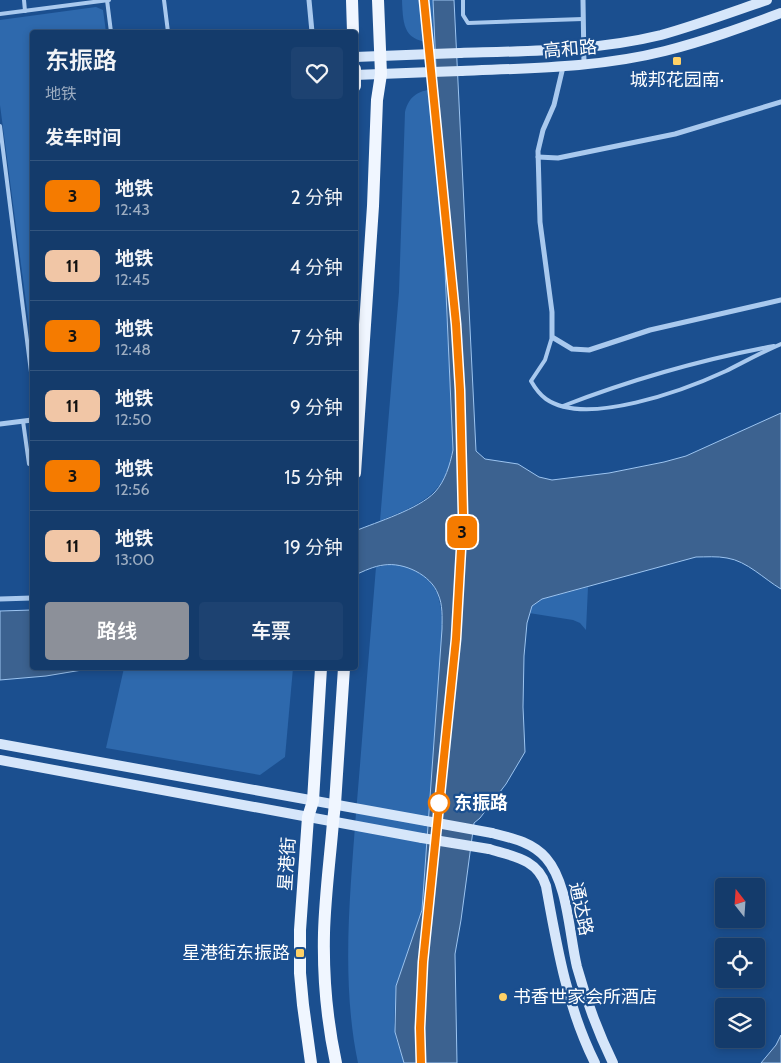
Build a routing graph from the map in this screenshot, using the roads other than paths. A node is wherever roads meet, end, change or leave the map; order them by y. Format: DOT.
graph roads {
  1 [pos="24,0"];
  2 [pos="108,0"];
  3 [pos="164,0"];
  4 [pos="309,0"];
  5 [pos="352,0"];
  6 [pos="378,0"];
  7 [pos="463,0"];
  8 [pos="583,0"];
  9 [pos="767,0"];
  10 [pos="25,11"];
  11 [pos="781,13"];
  12 [pos="0,14"];
  13 [pos="583,19"];
  14 [pos="111,30"];
  15 [pos="168,30"];
  16 [pos="312,30"];
  17 [pos="353,30"];
  18 [pos="583,47"];
  19 [pos="381,56"];
  20 [pos="358,57"];
  21 [pos="584,64"];
  22 [pos="563,67"];
  23 [pos="381,74"];
  24 [pos="358,75"];
  25 [pos="781,102"];
  26 [pos="0,126"];
  27 [pos="538,158"];
  28 [pos="781,300"];
  29 [pos="552,337"];
  30 [pos="780,344"];
  31 [pos="30,364"];
  32 [pos="563,406"];
  33 [pos="30,420"];
  34 [pos="23,421"];
  35 [pos="0,424"];
  36 [pos="358,428"];
  37 [pos="30,464"];
  38 [pos="30,598"];
  39 [pos="0,599"];
  40 [pos="320,670"];
  41 [pos="344,670"];
  42 [pos="0,744"];
  43 [pos="0,760"];
  44 [pos="312,801"];
  45 [pos="336,804"];
  46 [pos="308,818"];
  47 [pos="332,822"];
  48 [pos="311,1063"];
  49 [pos="336,1063"];
  50 [pos="595,1063"];
  51 [pos="613,1063"];
  1 -- 10 [label="lane"];
  2 -- 10 [label="lane"];
  2 -- 14 [label="lane"];
  3 -- 15 [label="lane"];
  4 -- 16 [label="street"];
  5 -- 17 [label="main road"];
  6 -- 19 [label="main road"];
  7 -- 13 [label="lane"];
  8 -- 13 [label="street"];
  9 -- 18 [label="main road, 高和路"];
  10 -- 12 [label="lane"];
  11 -- 21 [label="main road, 高和路"];
  13 -- 18 [label="street"];
  18 -- 19 [label="main road, 高和路, bridge"];
  18 -- 21 [label="street"];
  19 -- 20 [label="main road, 高和路"];
  19 -- 23 [label="main road"];
  21 -- 22 [label="main road, 高和路"];
  22 -- 23 [label="main road, 高和路, bridge"];
  22 -- 27 [label="street"];
  23 -- 24 [label="main road, 高和路"];
  23 -- 36 [label="main road"];
  25 -- 27 [label="street"];
  26 -- 31 [label="lane"];
  27 -- 29 [label="street"];
  28 -- 29 [label="street"];
  29 -- 32 [label="lane"];
  30 -- 32 [label="lane"];
  30 -- 32 [label="lane"];
  33 -- 34 [label="street"];
  34 -- 35 [label="street"];
  34 -- 37 [label="lane"];
  38 -- 39 [label="street"];
  40 -- 44 [label="main road, 星港街"];
  41 -- 45 [label="main road"];
  42 -- 44 [label="main road"];
  43 -- 46 [label="main road"];
  44 -- 45 [label="main road"];
  44 -- 46 [label="main road, 星港街"];
  45 -- 47 [label="main road"];
  45 -- 51 [label="main road, 通达路, bridge"];
  46 -- 47 [label="main road"];
  46 -- 48 [label="main road, 星港街"];
  47 -- 49 [label="main road"];
  47 -- 50 [label="main road, 通达路, bridge"];
}
